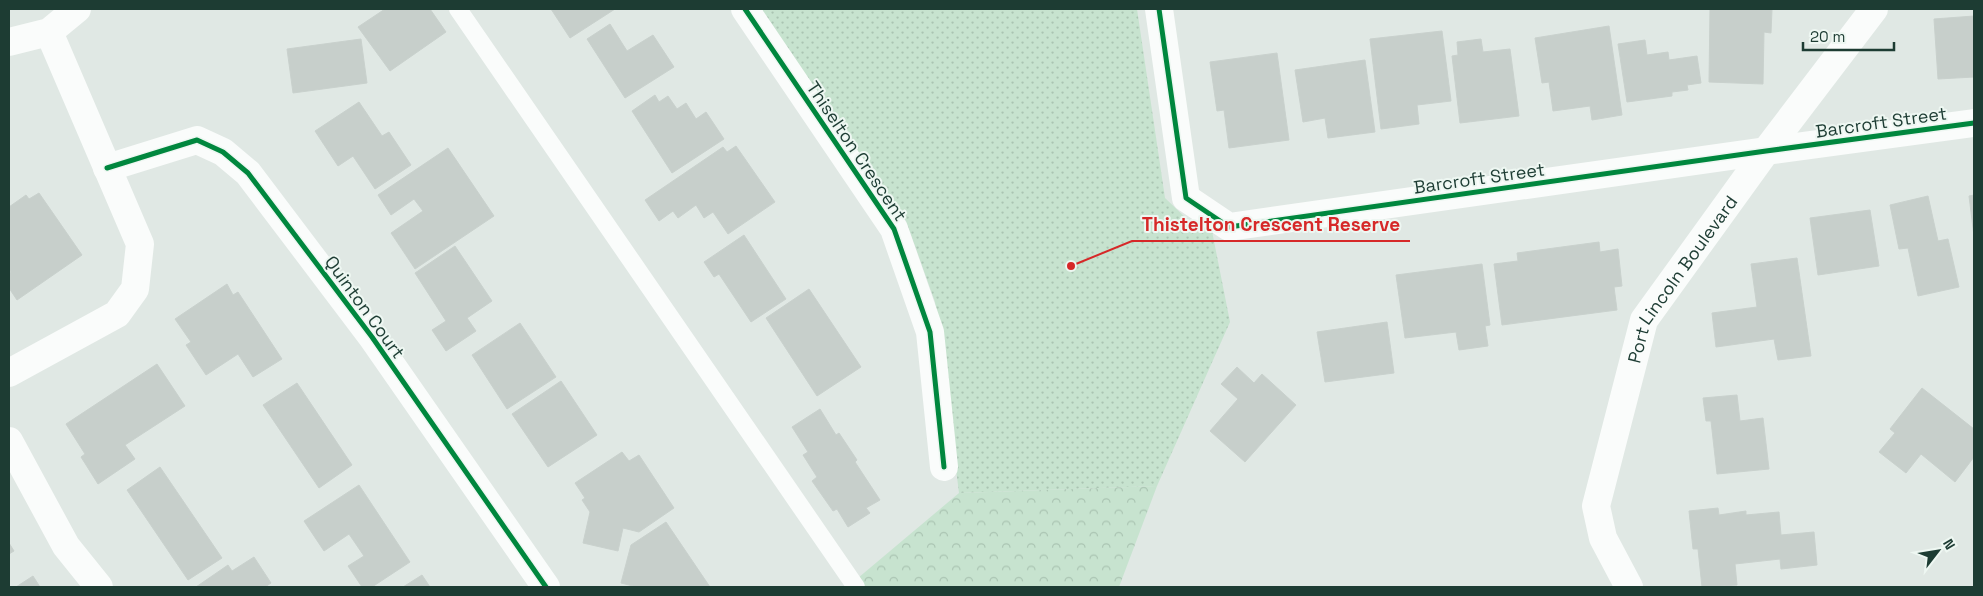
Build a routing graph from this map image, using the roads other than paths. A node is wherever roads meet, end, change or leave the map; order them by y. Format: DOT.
graph roads {
  1 [pos="77,9"];
  2 [pos="458,9"];
  3 [pos="744,9"];
  4 [pos="1159,9"];
  5 [pos="1874,9"];
  6 [pos="48,32"];
  7 [pos="9,42"];
  8 [pos="1974,123"];
  9 [pos="1766,151"];
  10 [pos="107,168"];
  11 [pos="9,373"];
  12 [pos="9,441"];
  13 [pos="944,467"];
  14 [pos="99,587"];
  15 [pos="546,587"];
  16 [pos="856,587"];
  17 [pos="1629,587"];
  1 -- 6 [label="street"];
  2 -- 16 [label="lane"];
  3 -- 13 [label="street, Thiselton Crescent"];
  4 -- 9 [label="street, Barcroft Street"];
  5 -- 9 [label="street, Port Lincoln Boulevard"];
  6 -- 7 [label="street"];
  6 -- 10 [label="street"];
  8 -- 9 [label="street, Barcroft Street"];
  9 -- 17 [label="street, Port Lincoln Boulevard"];
  10 -- 11 [label="street"];
  10 -- 15 [label="street, Quinton Court"];
  12 -- 14 [label="street"];
}
